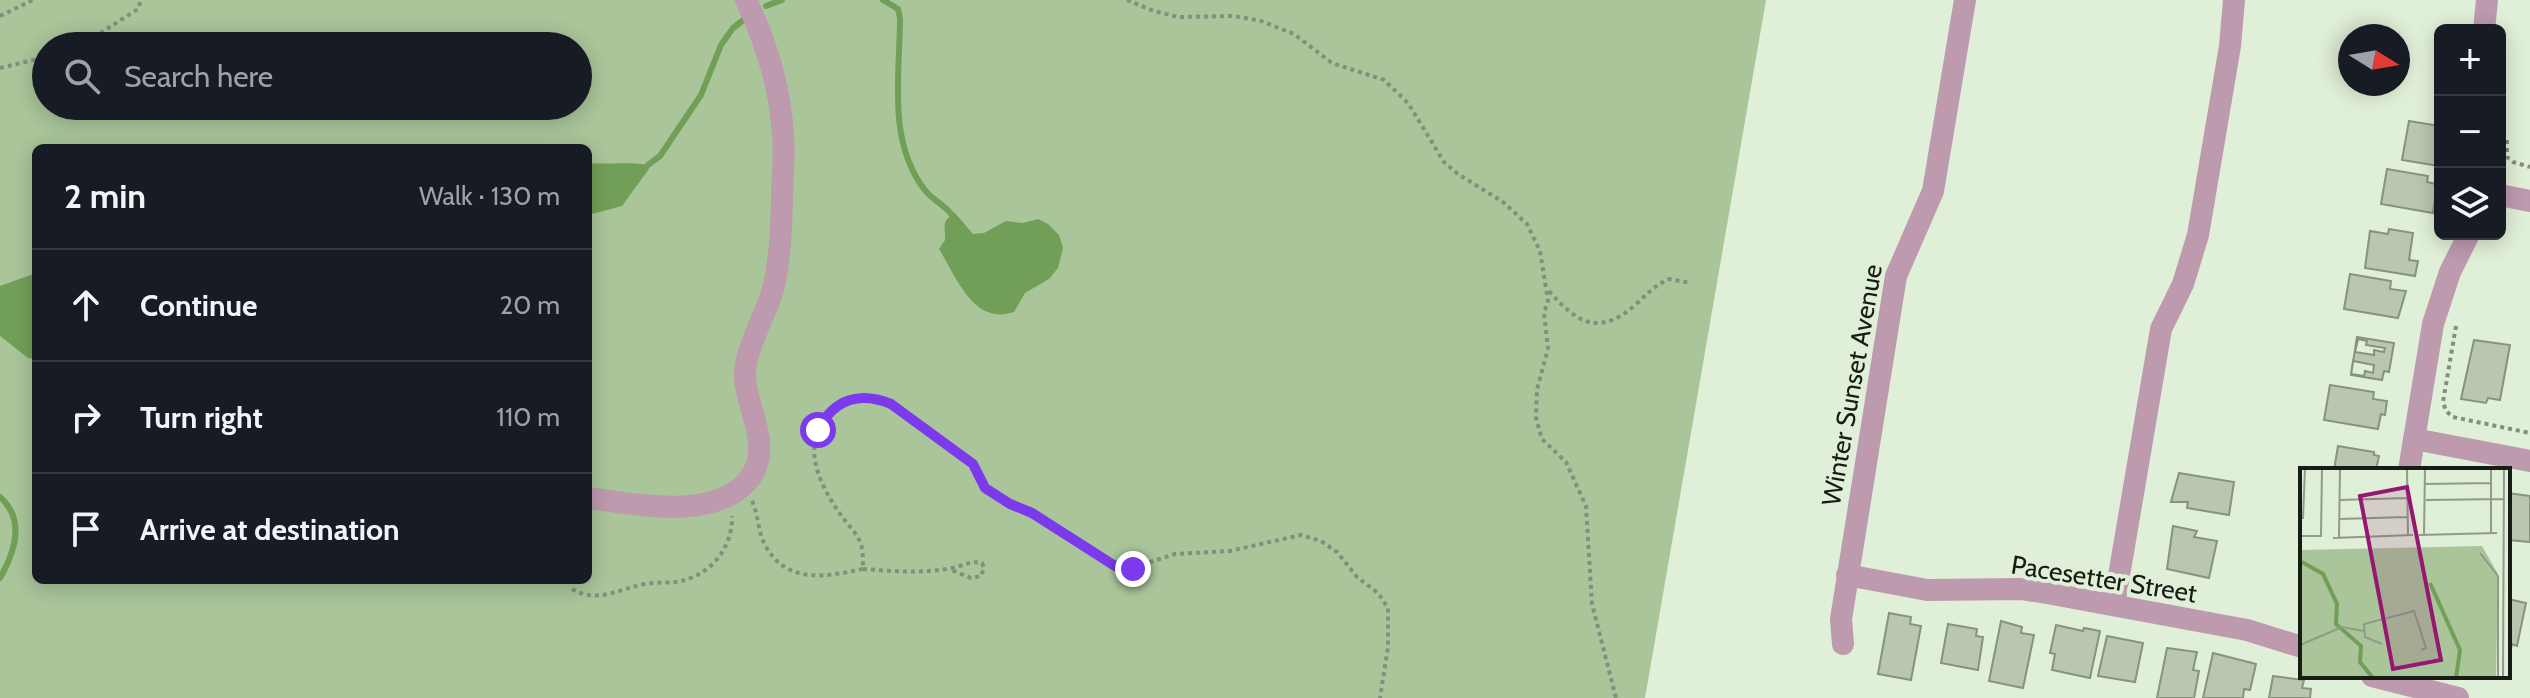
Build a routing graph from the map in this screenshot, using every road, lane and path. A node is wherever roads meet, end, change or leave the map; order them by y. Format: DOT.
graph roads {
  1 [pos="33,0"];
  2 [pos="141,0"];
  3 [pos="746,0"];
  4 [pos="1127,0"];
  5 [pos="1965,0"];
  6 [pos="2234,0"];
  7 [pos="2487,0"];
  8 [pos="0,16"];
  9 [pos="2485,24"];
  10 [pos="102,32"];
  11 [pos="32,60"];
  12 [pos="0,68"];
  13 [pos="2507,140"];
  14 [pos="2530,167"];
  15 [pos="2506,196"];
  16 [pos="2530,201"];
  17 [pos="2466,240"];
  18 [pos="1691,283"];
  19 [pos="1547,289"];
  20 [pos="2458,316"];
  21 [pos="2530,433"];
  22 [pos="2414,439"];
  23 [pos="2530,461"];
  24 [pos="2409,468"];
  25 [pos="745,497"];
  26 [pos="592,499"];
  27 [pos="731,507"];
  28 [pos="863,569"];
  29 [pos="949,569"];
  30 [pos="1847,575"];
  31 [pos="572,589"];
  32 [pos="2114,605"];
  33 [pos="1843,644"];
  34 [pos="2300,646"];
  35 [pos="2382,678"];
  36 [pos="1380,698"];
  37 [pos="1616,698"];
  38 [pos="2458,698"];
  1 -- 8 [label="path"];
  2 -- 10 [label="path"];
  3 -- 26 [label="street"];
  4 -- 19 [label="path"];
  5 -- 30 [label="street, Winter Sunset Avenue"];
  6 -- 32 [label="street"];
  7 -- 9 [label="street"];
  11 -- 12 [label="path"];
  13 -- 14 [label="path"];
  15 -- 16 [label="street"];
  17 -- 22 [label="street"];
  18 -- 19 [label="path"];
  19 -- 37 [label="path"];
  20 -- 21 [label="path"];
  22 -- 23 [label="street"];
  22 -- 24 [label="street"];
  25 -- 28 [label="path"];
  27 -- 31 [label="path"];
  28 -- 29 [label="path"];
  28 -- 36 [label="path"];
  29 -- 29 [label="path"];
  30 -- 32 [label="street, Pacesetter Street"];
  30 -- 33 [label="street, Winter Sunset Avenue"];
  32 -- 34 [label="street, Pacesetter Street"];
  35 -- 38 [label="street"];
}
